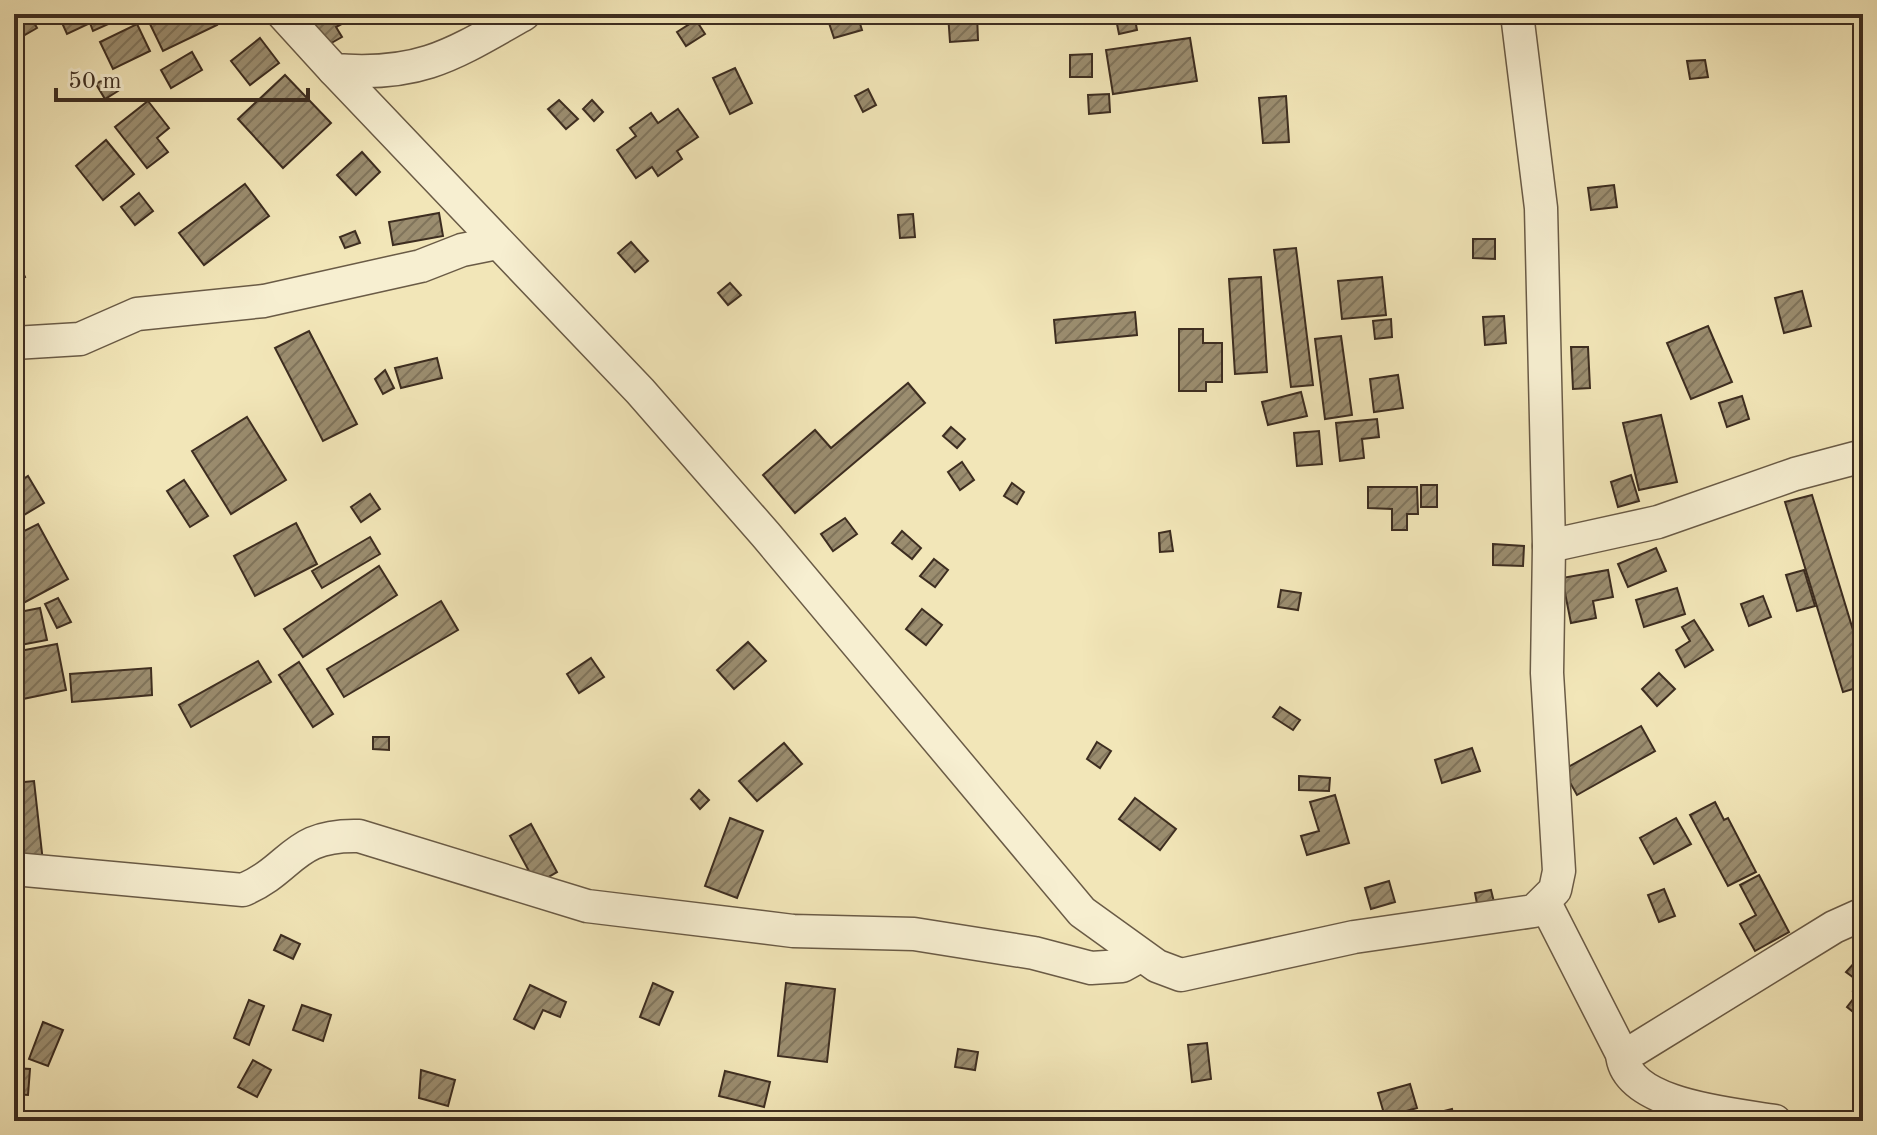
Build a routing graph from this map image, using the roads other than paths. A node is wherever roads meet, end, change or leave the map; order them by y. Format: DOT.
graph roads {
  1 [pos="283,14"];
  2 [pos="524,14"];
  3 [pos="1517,14"];
  4 [pos="334,70"];
  5 [pos="497,243"];
  6 [pos="14,343"];
  7 [pos="1863,456"];
  8 [pos="1549,546"];
  9 [pos="14,869"];
  10 [pos="1545,903"];
  11 [pos="1863,914"];
  12 [pos="1140,956"];
  13 [pos="1622,1054"];
  14 [pos="1775,1121"];
  1 -- 4 [label="street"];
  2 -- 4 [label="street"];
  3 -- 8 [label="street"];
  4 -- 5 [label="street"];
  5 -- 6 [label="street"];
  5 -- 12 [label="street"];
  7 -- 8 [label="street"];
  8 -- 10 [label="street"];
  9 -- 12 [label="street"];
  10 -- 12 [label="street"];
  10 -- 13 [label="street"];
  11 -- 13 [label="street"];
  13 -- 14 [label="street"];
}
